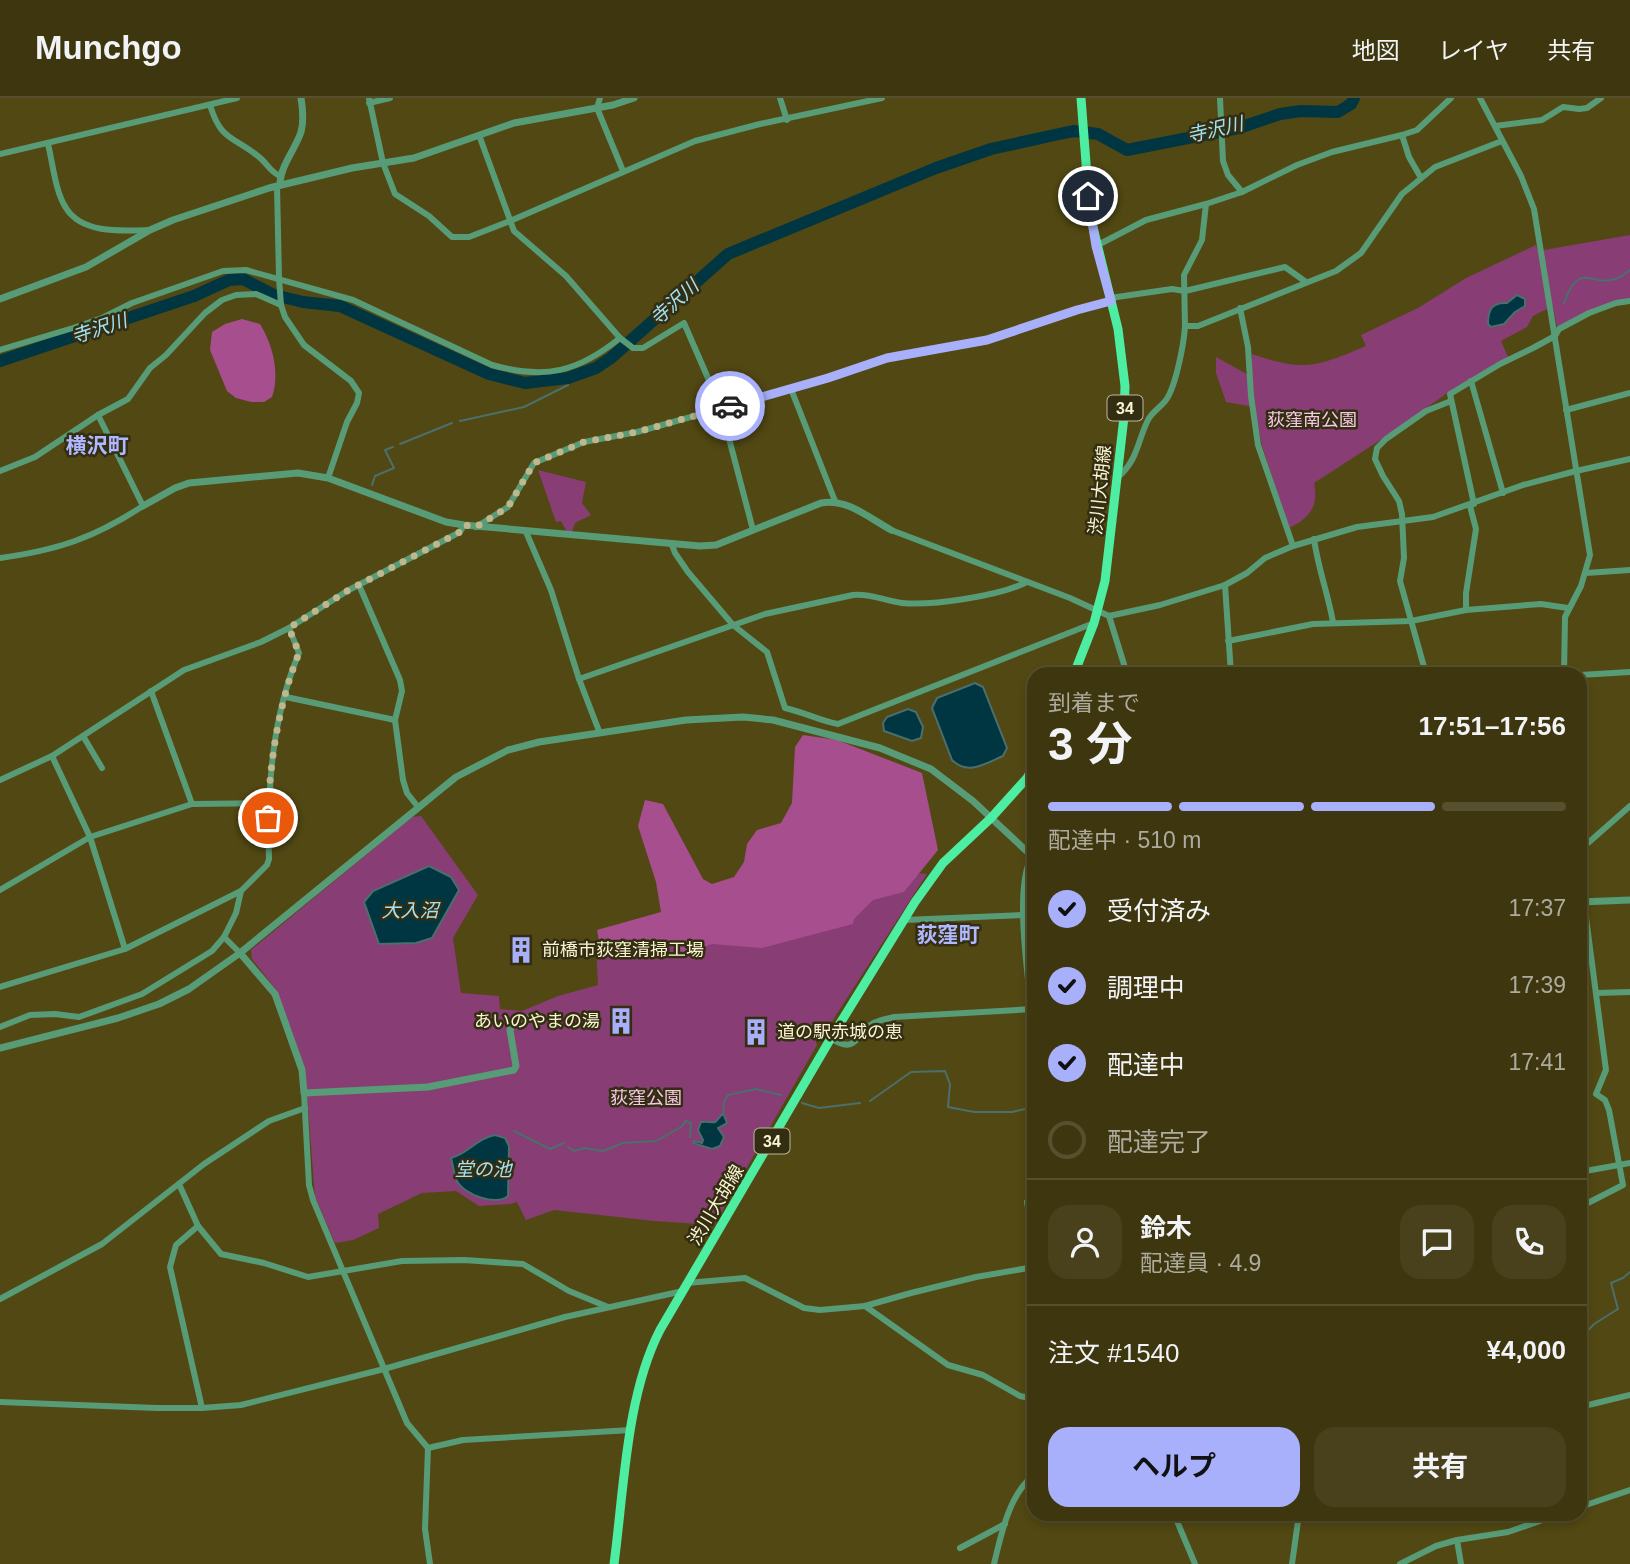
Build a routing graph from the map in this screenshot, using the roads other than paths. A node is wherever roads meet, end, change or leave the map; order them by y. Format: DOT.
graph roads {
  1 [pos="237,98"];
  2 [pos="301,98"];
  3 [pos="390,98"];
  4 [pos="600,98"];
  5 [pos="634,98"];
  6 [pos="780,98"];
  7 [pos="880,98"];
  8 [pos="1081,98"];
  9 [pos="1220,98"];
  10 [pos="1451,98"];
  11 [pos="1480,98"];
  12 [pos="1601,98"];
  13 [pos="369,101"];
  14 [pos="210,105"];
  15 [pos="597,108"];
  16 [pos="788,120"];
  17 [pos="1495,126"];
  18 [pos="479,135"];
  19 [pos="1402,135"];
  20 [pos="1502,141"];
  21 [pos="48,144"];
  22 [pos="0,154"];
  23 [pos="383,163"];
  24 [pos="623,171"];
  25 [pos="1421,178"];
  26 [pos="279,182"];
  27 [pos="1242,192"];
  28 [pos="1206,204"];
  29 [pos="510,221"];
  30 [pos="150,230"];
  31 [pos="1096,246"];
  32 [pos="279,282"];
  33 [pos="1306,282"];
  34 [pos="1185,291"];
  35 [pos="0,299"];
  36 [pos="1110,299"];
  37 [pos="1630,301"];
  38 [pos="281,303"];
  39 [pos="1240,308"];
  40 [pos="1185,326"];
  41 [pos="1555,336"];
  42 [pos="622,339"];
  43 [pos="0,351"];
  44 [pos="1471,381"];
  45 [pos="791,389"];
  46 [pos="1630,393"];
  47 [pos="1451,401"];
  48 [pos="721,408"];
  49 [pos="1566,410"];
  50 [pos="98,415"];
  51 [pos="1630,459"];
  52 [pos="0,471"];
  53 [pos="1576,471"];
  54 [pos="1118,477"];
  55 [pos="328,478"];
  56 [pos="1503,493"];
  57 [pos="835,501"];
  58 [pos="1472,505"];
  59 [pos="143,506"];
  60 [pos="1402,521"];
  61 [pos="464,525"];
  62 [pos="476,527"];
  63 [pos="753,530"];
  64 [pos="891,530"];
  65 [pos="526,532"];
  66 [pos="1314,539"];
  67 [pos="672,545"];
  68 [pos="1293,546"];
  69 [pos="0,558"];
  70 [pos="1630,570"];
  71 [pos="1586,573"];
  72 [pos="1025,583"];
  73 [pos="359,585"];
  74 [pos="1225,585"];
  75 [pos="1568,608"];
  76 [pos="1098,610"];
  77 [pos="1466,610"];
  78 [pos="1109,616"];
  79 [pos="1411,621"];
  80 [pos="1333,622"];
  81 [pos="1094,623"];
  82 [pos="733,625"];
  83 [pos="289,628"];
  84 [pos="1228,641"];
  85 [pos="1077,667"];
  86 [pos="1125,667"];
  87 [pos="1231,667"];
  88 [pos="1424,667"];
  89 [pos="1564,667"];
  90 [pos="1630,672"];
  91 [pos="1587,675"];
  92 [pos="579,679"];
  93 [pos="151,691"];
  94 [pos="286,697"];
  95 [pos="395,720"];
  96 [pos="827,722"];
  97 [pos="599,732"];
  98 [pos="824,733"];
  99 [pos="83,736"];
  100 [pos="52,756"];
  101 [pos="102,768"];
  102 [pos="0,780"];
  103 [pos="1027,783"];
  104 [pos="268,803"];
  105 [pos="192,804"];
  106 [pos="1630,806"];
  107 [pos="418,807"];
  108 [pos="991,818"];
  109 [pos="90,837"];
  110 [pos="1587,843"];
  111 [pos="1027,851"];
  112 [pos="1027,869"];
  113 [pos="0,890"];
  114 [pos="241,891"];
  115 [pos="1630,900"];
  116 [pos="1587,902"];
  117 [pos="1023,915"];
  118 [pos="904,920"];
  119 [pos="1587,928"];
  120 [pos="224,937"];
  121 [pos="125,949"];
  122 [pos="240,953"];
  123 [pos="1027,957"];
  124 [pos="0,987"];
  125 [pos="1630,992"];
  126 [pos="1597,993"];
  127 [pos="1027,1009"];
  128 [pos="536,1015"];
  129 [pos="0,1027"];
  130 [pos="831,1038"];
  131 [pos="0,1048"];
  132 [pos="304,1093"];
  133 [pos="305,1108"];
  134 [pos="1630,1163"];
  135 [pos="1620,1165"];
  136 [pos="1587,1171"];
  137 [pos="179,1184"];
  138 [pos="1587,1203"];
  139 [pos="198,1226"];
  140 [pos="1027,1268"];
  141 [pos="344,1270"];
  142 [pos="685,1287"];
  143 [pos="0,1298"];
  144 [pos="865,1306"];
  145 [pos="608,1307"];
  146 [pos="384,1369"];
  147 [pos="1630,1395"];
  148 [pos="1027,1398"];
  149 [pos="0,1402"];
  150 [pos="1587,1405"];
  151 [pos="202,1408"];
  152 [pos="631,1430"];
  153 [pos="428,1448"];
  154 [pos="1027,1480"];
  155 [pos="1630,1490"];
  156 [pos="1587,1505"];
  157 [pos="1177,1521"];
  158 [pos="1298,1521"];
  159 [pos="1540,1521"];
  160 [pos="1005,1524"];
  161 [pos="1457,1540"];
  162 [pos="960,1548"];
  163 [pos="430,1564"];
  164 [pos="614,1564"];
  165 [pos="994,1564"];
  166 [pos="1195,1564"];
  167 [pos="1292,1564"];
  168 [pos="1400,1564"];
  169 [pos="1461,1564"];
  1 -- 14 [label="street"];
  2 -- 26 [label="street"];
  3 -- 13 [label="street"];
  4 -- 15 [label="street"];
  5 -- 15 [label="street"];
  6 -- 16 [label="street"];
  7 -- 16 [label="street"];
  8 -- 31 [label="main road, 渋川大胡線 / 34"];
  9 -- 27 [label="street"];
  10 -- 19 [label="street"];
  11 -- 17 [label="street"];
  12 -- 17 [label="street"];
  13 -- 23 [label="street"];
  14 -- 21 [label="street"];
  14 -- 26 [label="street"];
  15 -- 18 [label="street"];
  15 -- 24 [label="street"];
  16 -- 24 [label="street"];
  17 -- 20 [label="street"];
  18 -- 23 [label="street"];
  18 -- 29 [label="street"];
  19 -- 25 [label="street"];
  19 -- 27 [label="street"];
  20 -- 25 [label="street"];
  20 -- 41 [label="street"];
  21 -- 22 [label="street"];
  21 -- 30 [label="street"];
  23 -- 26 [label="street"];
  23 -- 29 [label="street"];
  24 -- 29 [label="street"];
  25 -- 33 [label="street"];
  26 -- 30 [label="street"];
  26 -- 32 [label="street"];
  27 -- 28 [label="street"];
  28 -- 31 [label="street"];
  28 -- 34 [label="street"];
  29 -- 42 [label="street"];
  30 -- 35 [label="street"];
  31 -- 36 [label="main road, 渋川大胡線 / 34"];
  32 -- 38 [label="street"];
  32 -- 42 [label="street"];
  32 -- 43 [label="street"];
  33 -- 34 [label="street"];
  33 -- 39 [label="street"];
  34 -- 36 [label="street"];
  34 -- 40 [label="street"];
  36 -- 45 [label="street"];
  36 -- 54 [label="main road, 渋川大胡線 / 34"];
  37 -- 41 [label="street"];
  38 -- 50 [label="street"];
  38 -- 55 [label="street"];
  39 -- 40 [label="street"];
  39 -- 68 [label="street"];
  40 -- 54 [label="street"];
  41 -- 44 [label="street"];
  41 -- 49 [label="street"];
  42 -- 48 [label="street"];
  44 -- 47 [label="street"];
  44 -- 56 [label="street"];
  45 -- 48 [label="street"];
  45 -- 57 [label="street"];
  46 -- 49 [label="street"];
  47 -- 58 [label="street"];
  47 -- 60 [label="street"];
  48 -- 62 [label="street"];
  48 -- 63 [label="street"];
  49 -- 53 [label="street"];
  50 -- 52 [label="street"];
  50 -- 59 [label="street"];
  51 -- 53 [label="street"];
  53 -- 56 [label="street"];
  53 -- 71 [label="street"];
  54 -- 76 [label="main road, 渋川大胡線 / 34"];
  55 -- 59 [label="street"];
  55 -- 61 [label="street"];
  56 -- 58 [label="street"];
  57 -- 63 [label="street"];
  57 -- 64 [label="street"];
  58 -- 60 [label="street"];
  58 -- 77 [label="street"];
  59 -- 69 [label="street"];
  60 -- 66 [label="street"];
  60 -- 79 [label="street"];
  61 -- 62 [label="street"];
  61 -- 73 [label="street"];
  62 -- 65 [label="street"];
  63 -- 67 [label="street"];
  64 -- 72 [label="street"];
  65 -- 67 [label="street"];
  65 -- 92 [label="street"];
  66 -- 68 [label="street"];
  66 -- 80 [label="street"];
  67 -- 82 [label="street"];
  68 -- 74 [label="street"];
  70 -- 71 [label="street"];
  71 -- 75 [label="street"];
  72 -- 76 [label="street"];
  72 -- 82 [label="street"];
  73 -- 83 [label="street"];
  73 -- 95 [label="street"];
  74 -- 78 [label="street"];
  74 -- 84 [label="street"];
  75 -- 77 [label="street"];
  75 -- 89 [label="street"];
  76 -- 78 [label="street"];
  76 -- 81 [label="main road, 渋川大胡線 / 34"];
  77 -- 79 [label="street"];
  78 -- 86 [label="street"];
  79 -- 80 [label="street"];
  79 -- 88 [label="street"];
  80 -- 84 [label="street"];
  81 -- 85 [label="main road, 渋川大胡線 / 34"];
  81 -- 96 [label="street"];
  82 -- 92 [label="street"];
  82 -- 96 [label="street"];
  83 -- 93 [label="street"];
  83 -- 94 [label="street"];
  84 -- 87 [label="street"];
  90 -- 91 [label="street"];
  92 -- 97 [label="street"];
  93 -- 99 [label="street"];
  93 -- 105 [label="street"];
  94 -- 95 [label="street"];
  94 -- 104 [label="street"];
  95 -- 107 [label="street"];
  96 -- 98 [label="street"];
  97 -- 98 [label="street"];
  97 -- 107 [label="street"];
  98 -- 108 [label="street"];
  99 -- 100 [label="street"];
  99 -- 101 [label="street"];
  100 -- 102 [label="street"];
  100 -- 109 [label="street"];
  103 -- 108 [label="main road, 渋川大胡線 / 34"];
  104 -- 105 [label="street"];
  104 -- 114 [label="street"];
  105 -- 109 [label="street"];
  106 -- 110 [label="street"];
  107 -- 122 [label="street"];
  108 -- 111 [label="street"];
  108 -- 118 [label="main road, 渋川大胡線 / 34"];
  109 -- 113 [label="street"];
  109 -- 121 [label="street"];
  112 -- 117 [label="street"];
  114 -- 120 [label="street"];
  114 -- 121 [label="street"];
  115 -- 116 [label="street"];
  117 -- 118 [label="street"];
  117 -- 123 [label="street"];
  118 -- 130 [label="main road, 渋川大胡線 / 34"];
  119 -- 126 [label="street"];
  120 -- 122 [label="street"];
  120 -- 129 [label="street"];
  121 -- 124 [label="street"];
  122 -- 131 [label="street"];
  122 -- 132 [label="street"];
  125 -- 126 [label="street"];
  126 -- 135 [label="street"];
  127 -- 130 [label="street"];
  128 -- 132 [label="street"];
  130 -- 142 [label="main road, 渋川大胡線 / 34"];
  132 -- 133 [label="street"];
  133 -- 137 [label="street"];
  133 -- 141 [label="street"];
  134 -- 135 [label="street"];
  135 -- 136 [label="street"];
  135 -- 138 [label="street"];
  137 -- 139 [label="street"];
  137 -- 143 [label="street"];
  139 -- 141 [label="street"];
  139 -- 151 [label="street"];
  140 -- 144 [label="street"];
  141 -- 145 [label="street"];
  141 -- 146 [label="street"];
  142 -- 144 [label="street"];
  142 -- 145 [label="street"];
  142 -- 152 [label="main road, 渋川大胡線 / 34"];
  144 -- 148 [label="street"];
  145 -- 146 [label="street"];
  146 -- 151 [label="street"];
  146 -- 153 [label="street"];
  147 -- 150 [label="street"];
  149 -- 151 [label="street"];
  152 -- 153 [label="street"];
  152 -- 164 [label="main road, 渋川大胡線 / 34"];
  153 -- 163 [label="street"];
  154 -- 160 [label="street"];
  155 -- 156 [label="street"];
  157 -- 166 [label="street"];
  158 -- 167 [label="street"];
  159 -- 161 [label="street"];
  160 -- 162 [label="street"];
  160 -- 165 [label="street"];
  161 -- 168 [label="street"];
  161 -- 169 [label="street"];
}
